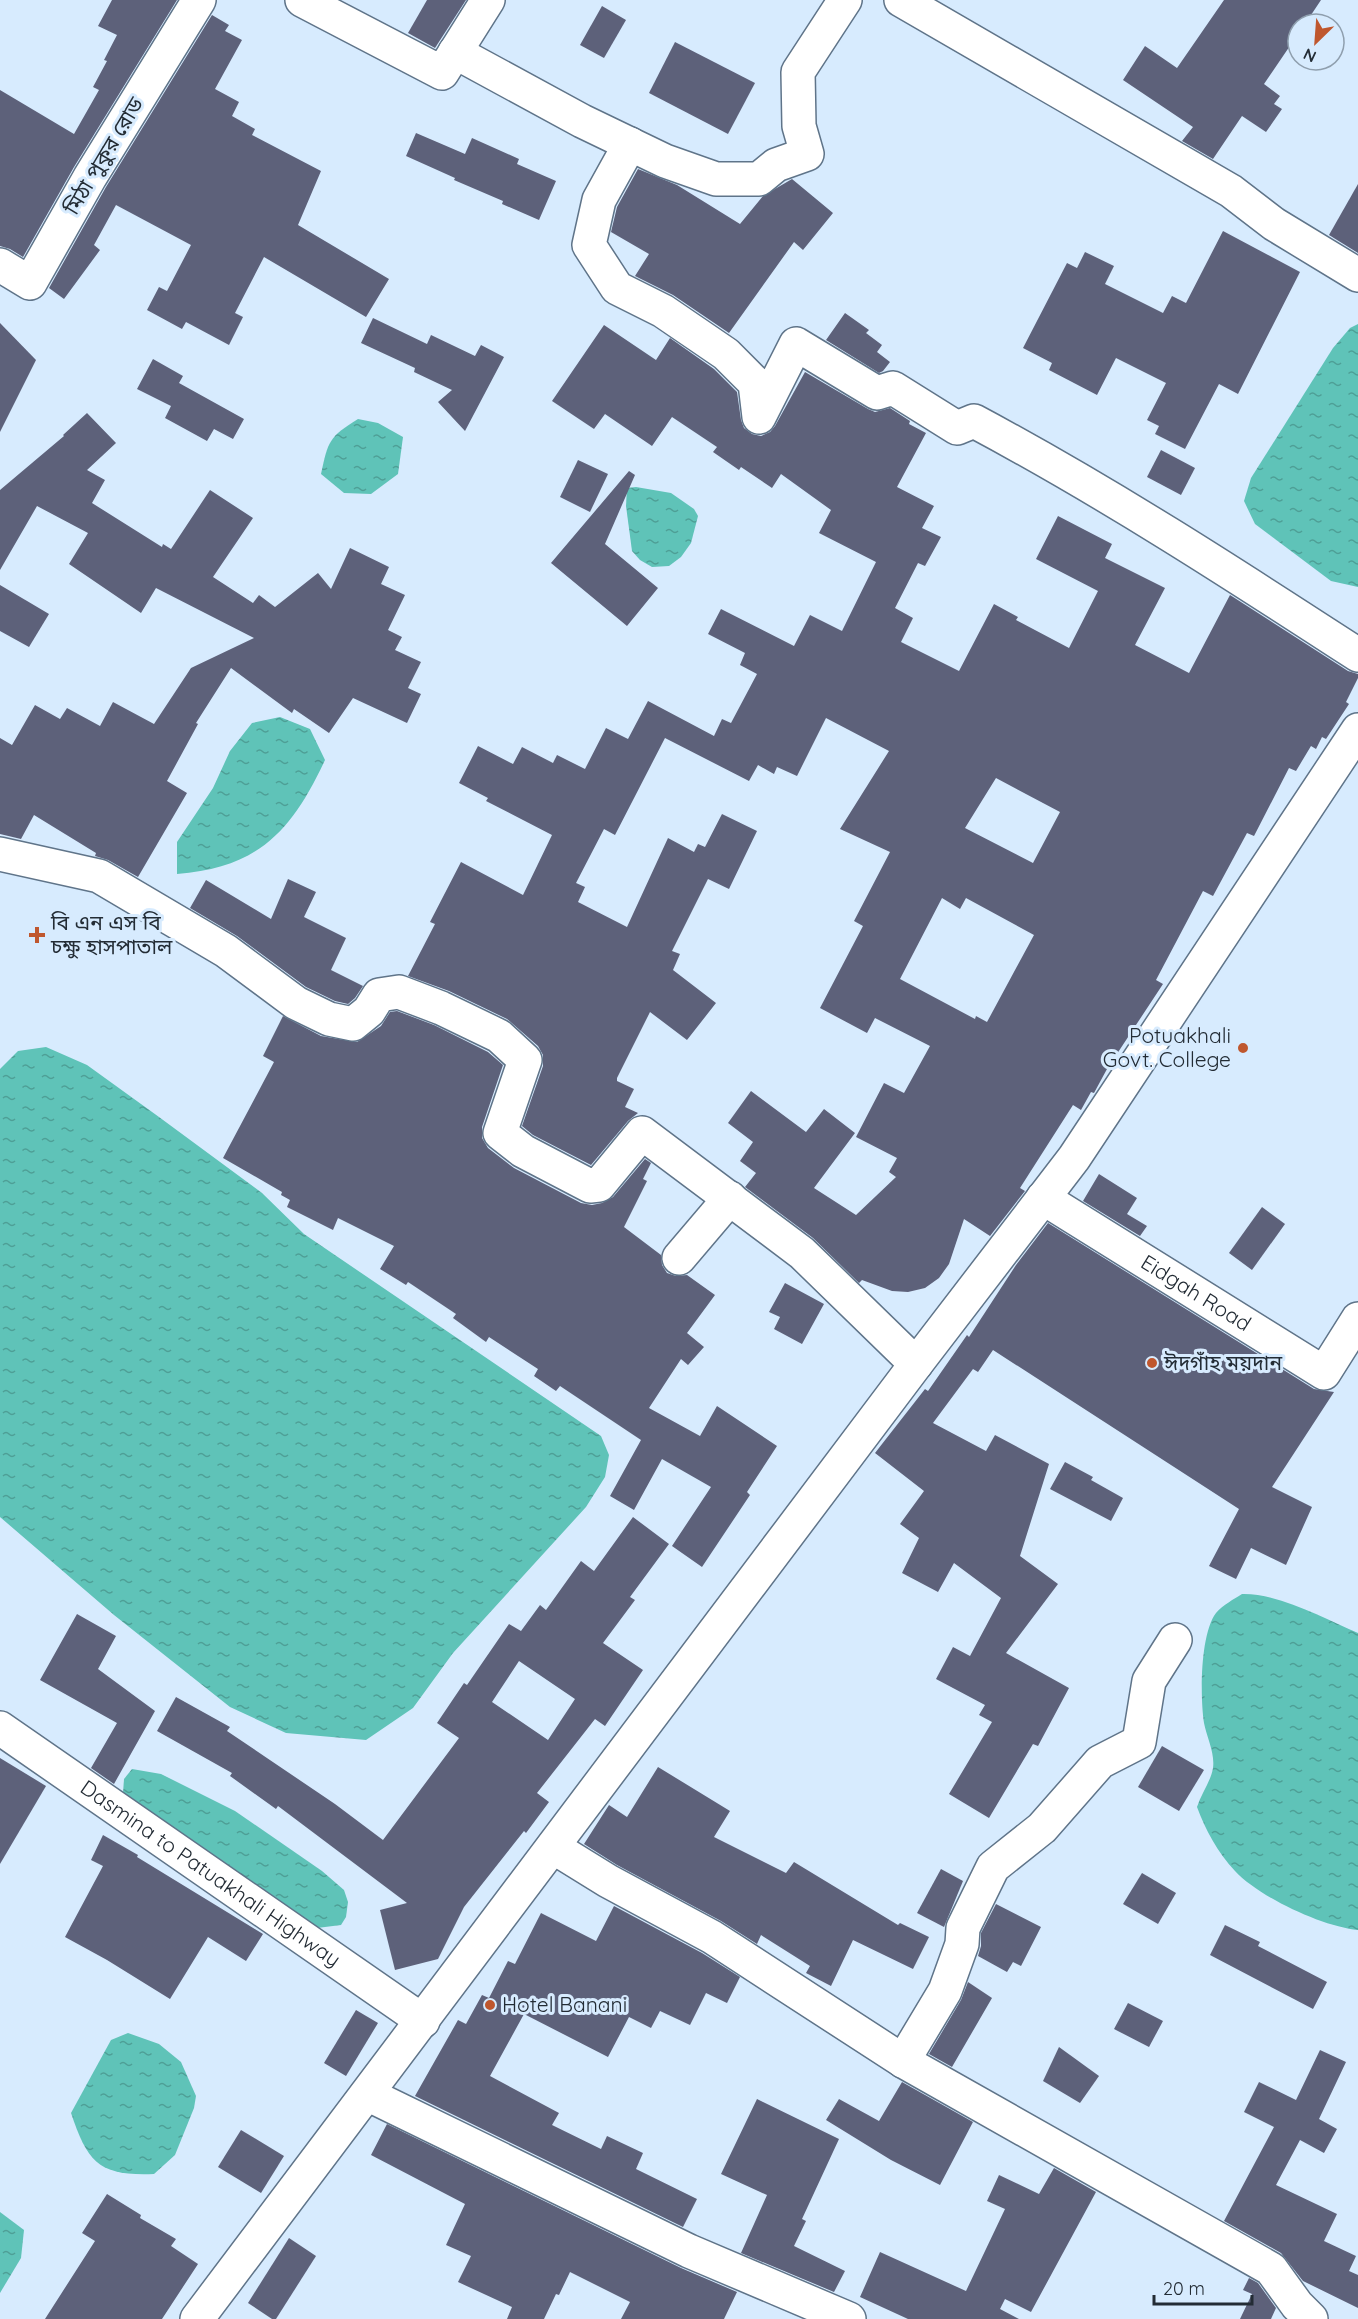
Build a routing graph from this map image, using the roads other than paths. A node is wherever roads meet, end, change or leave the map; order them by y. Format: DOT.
graph roads {
  1 [pos="199,0"];
  2 [pos="302,0"];
  3 [pos="489,0"];
  4 [pos="845,0"];
  5 [pos="901,0"];
  6 [pos="455,52"];
  7 [pos="630,144"];
  8 [pos="0,265"];
  9 [pos="1358,275"];
  10 [pos="1358,655"];
  11 [pos="1358,730"];
  12 [pos="0,854"];
  13 [pos="730,1198"];
  14 [pos="1044,1198"];
  15 [pos="679,1258"];
  16 [pos="1358,1319"];
  17 [pos="916,1364"];
  18 [pos="1175,1640"];
  19 [pos="0,1728"];
  20 [pos="553,1847"];
  21 [pos="423,2021"];
  22 [pos="903,2061"];
  23 [pos="367,2094"];
  24 [pos="832,2316"];
  25 [pos="197,2319"];
  26 [pos="1311,2319"];
  1 -- 8 [label="street, মিঠা পুকুর রোড"];
  2 -- 6 [label="street"];
  3 -- 6 [label="street"];
  4 -- 7 [label="street"];
  5 -- 9 [label="street"];
  6 -- 7 [label="street"];
  7 -- 10 [label="street"];
  11 -- 14 [label="street"];
  12 -- 13 [label="street"];
  13 -- 15 [label="street"];
  13 -- 17 [label="street"];
  14 -- 16 [label="street, Eidgah Road"];
  14 -- 17 [label="street"];
  17 -- 20 [label="street"];
  18 -- 22 [label="street"];
  19 -- 21 [label="street, Dasmina to Patuakhali Highway"];
  20 -- 21 [label="street"];
  20 -- 22 [label="street"];
  21 -- 23 [label="street"];
  22 -- 26 [label="street"];
  23 -- 24 [label="street"];
  23 -- 25 [label="street"];
}
